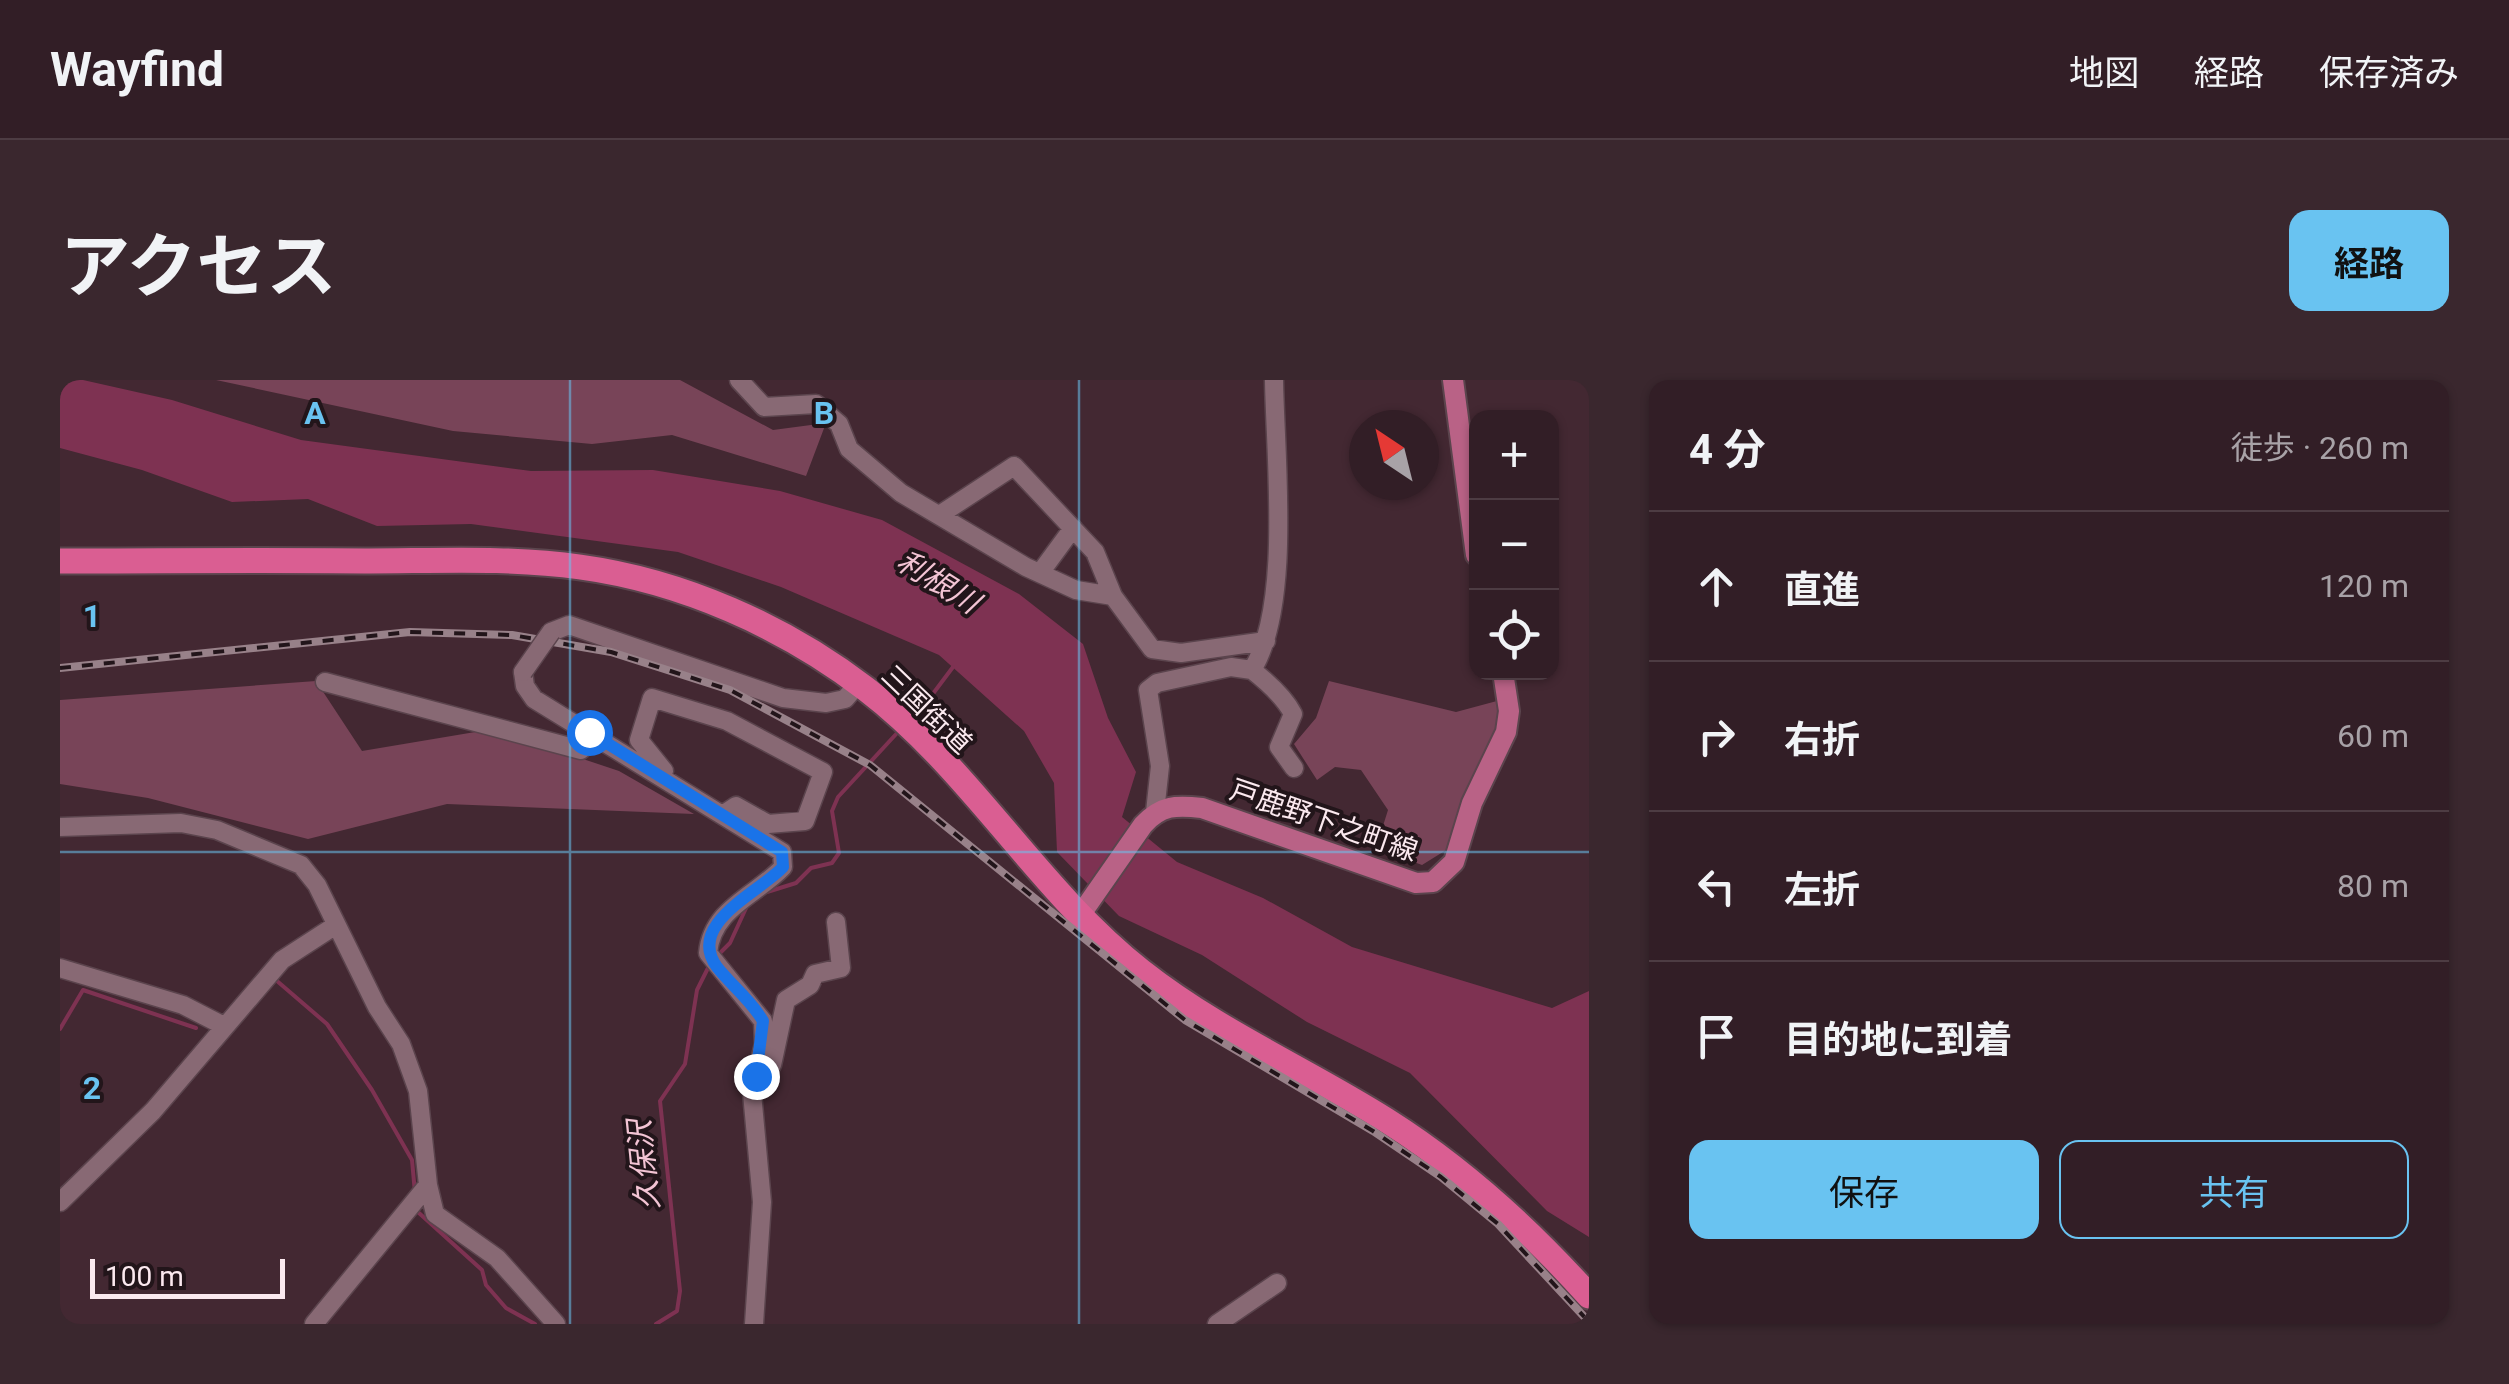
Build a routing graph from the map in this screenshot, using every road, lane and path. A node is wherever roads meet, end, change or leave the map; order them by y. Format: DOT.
graph roads {
  1 [pos="739,380"];
  2 [pos="1274,380"];
  3 [pos="1453,380"];
  4 [pos="1469,502"];
  5 [pos="940,514"];
  6 [pos="1073,528"];
  7 [pos="60,561"];
  8 [pos="1040,573"];
  9 [pos="1113,596"];
  10 [pos="1266,641"];
  11 [pos="1252,670"];
  12 [pos="1504,680"];
  13 [pos="325,682"];
  14 [pos="858,684"];
  15 [pos="589,732"];
  16 [pos="1294,768"];
  17 [pos="674,782"];
  18 [pos="724,814"];
  19 [pos="1149,818"];
  20 [pos="60,827"];
  21 [pos="1085,908"];
  22 [pos="836,922"];
  23 [pos="336,925"];
  24 [pos="60,968"];
  25 [pos="222,1025"];
  26 [pos="756,1076"];
  27 [pos="428,1185"];
  28 [pos="60,1202"];
  29 [pos="1276,1282"];
  30 [pos="1589,1296"];
  31 [pos="314,1324"];
  32 [pos="556,1324"];
  33 [pos="754,1324"];
  34 [pos="1216,1324"];
  1 -- 5 [label="street"];
  2 -- 10 [label="street"];
  3 -- 4 [label="main road"];
  5 -- 6 [label="street"];
  5 -- 8 [label="street"];
  6 -- 8 [label="street"];
  6 -- 9 [label="street"];
  7 -- 14 [label="highway, 三国街道"];
  8 -- 9 [label="street"];
  9 -- 10 [label="street"];
  10 -- 11 [label="street"];
  11 -- 16 [label="street"];
  11 -- 19 [label="street"];
  12 -- 19 [label="main road, 戸鹿野下之町線"];
  13 -- 15 [label="street"];
  14 -- 15 [label="street, bridge"];
  14 -- 21 [label="highway, 三国街道"];
  15 -- 17 [label="street"];
  17 -- 18 [label="street"];
  17 -- 18 [label="street"];
  18 -- 26 [label="street"];
  19 -- 21 [label="main road"];
  20 -- 23 [label="street"];
  21 -- 30 [label="highway, 三国街道"];
  22 -- 26 [label="street"];
  23 -- 25 [label="street"];
  23 -- 27 [label="street"];
  24 -- 25 [label="street"];
  25 -- 28 [label="street"];
  26 -- 33 [label="street"];
  27 -- 31 [label="street"];
  27 -- 32 [label="street"];
  29 -- 34 [label="street"];
}
